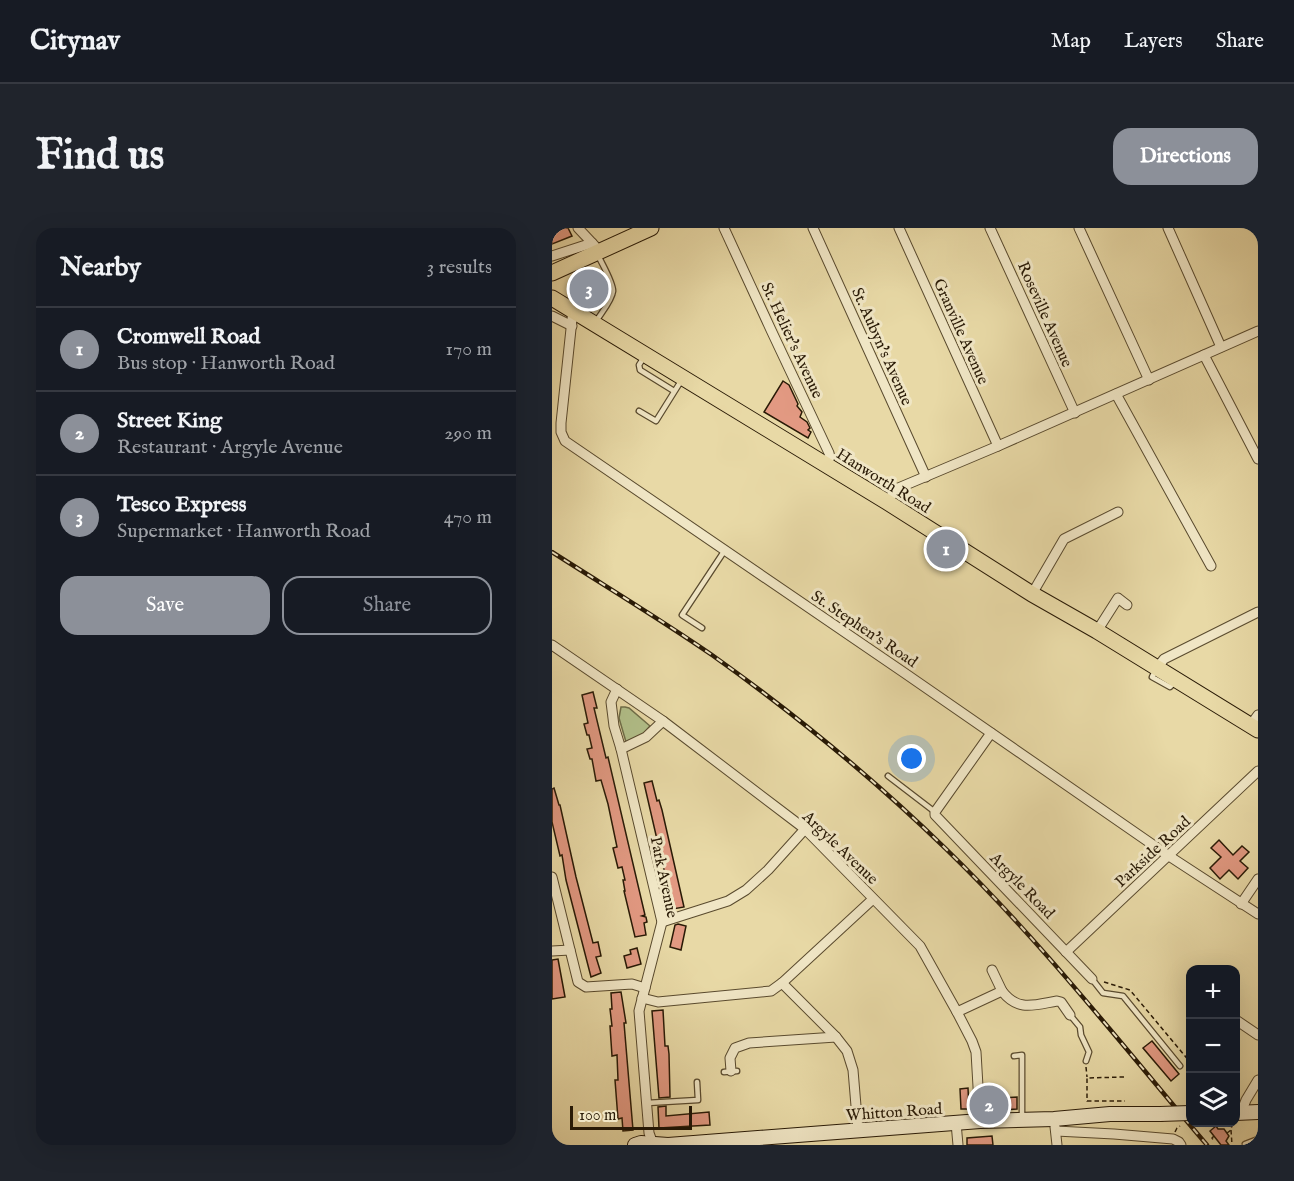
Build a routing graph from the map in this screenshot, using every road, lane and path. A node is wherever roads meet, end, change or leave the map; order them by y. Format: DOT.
graph roads {
  1 [pos="578,228"];
  2 [pos="651,228"];
  3 [pos="724,228"];
  4 [pos="813,228"];
  5 [pos="899,228"];
  6 [pos="990,228"];
  7 [pos="1079,228"];
  8 [pos="1168,228"];
  9 [pos="596,249"];
  10 [pos="552,256"];
  11 [pos="552,274"];
  12 [pos="552,298"];
  13 [pos="552,316"];
  14 [pos="572,318"];
  15 [pos="595,324"];
  16 [pos="1258,331"];
  17 [pos="1221,347"];
  18 [pos="645,355"];
  19 [pos="1204,355"];
  20 [pos="683,378"];
  21 [pos="1149,380"];
  22 [pos="674,391"];
  23 [pos="1116,394"];
  24 [pos="639,411"];
  25 [pos="1075,413"];
  26 [pos="998,446"];
  27 [pos="1258,459"];
  28 [pos="826,465"];
  29 [pos="926,477"];
  30 [pos="887,502"];
  31 [pos="1118,512"];
  32 [pos="724,550"];
  33 [pos="1211,566"];
  34 [pos="1032,594"];
  35 [pos="1127,605"];
  36 [pos="1258,612"];
  37 [pos="702,628"];
  38 [pos="1097,631"];
  39 [pos="552,645"];
  40 [pos="1157,668"];
  41 [pos="617,689"];
  42 [pos="663,721"];
  43 [pos="1256,724"];
  44 [pos="991,733"];
  45 [pos="621,749"];
  46 [pos="1258,771"];
  47 [pos="888,776"];
  48 [pos="935,812"];
  49 [pos="805,828"];
  50 [pos="1169,856"];
  51 [pos="552,877"];
  52 [pos="1258,879"];
  53 [pos="873,899"];
  54 [pos="1242,904"];
  55 [pos="1258,914"];
  56 [pos="662,922"];
  57 [pos="570,950"];
  58 [pos="552,951"];
  59 [pos="1066,952"];
  60 [pos="992,970"];
  61 [pos="1092,979"];
  62 [pos="782,983"];
  63 [pos="645,987"];
  64 [pos="1002,991"];
  65 [pos="642,998"];
  66 [pos="957,1012"];
  67 [pos="1070,1015"];
  68 [pos="1240,1023"];
  69 [pos="1258,1035"];
  70 [pos="836,1038"];
  71 [pos="1014,1056"];
  72 [pos="1086,1061"];
  73 [pos="1180,1066"];
  74 [pos="731,1071"];
  75 [pos="1124,1077"];
  76 [pos="1086,1078"];
  77 [pos="1258,1080"];
  78 [pos="698,1082"];
  79 [pos="1125,1101"];
  80 [pos="647,1103"];
  81 [pos="1240,1111"];
  82 [pos="1258,1112"];
  83 [pos="1186,1113"];
  84 [pos="1240,1115"];
  85 [pos="1022,1119"];
  86 [pos="980,1121"];
  87 [pos="956,1123"];
  88 [pos="1055,1125"];
  89 [pos="1173,1125"];
  90 [pos="1232,1127"];
  91 [pos="1177,1128"];
  92 [pos="858,1130"];
  93 [pos="1231,1130"];
  94 [pos="1227,1133"];
  95 [pos="1214,1136"];
  96 [pos="1258,1139"];
  97 [pos="1214,1141"];
  98 [pos="654,1144"];
  99 [pos="1245,1144"];
  100 [pos="636,1145"];
  101 [pos="958,1145"];
  102 [pos="1058,1145"];
  103 [pos="1181,1145"];
  104 [pos="1232,1145"];
  1 -- 9 [label="street"];
  2 -- 9 [label="main road"];
  3 -- 28 [label="street, St. Helier's Avenue"];
  4 -- 29 [label="street, St. Aubyn's Avenue"];
  5 -- 26 [label="street, Granville Avenue"];
  6 -- 25 [label="street, Roseville Avenue"];
  7 -- 21 [label="street"];
  8 -- 17 [label="street"];
  9 -- 10 [label="street"];
  9 -- 11 [label="main road"];
  9 -- 15 [label="lane"];
  12 -- 14 [label="main road, Hanworth Road"];
  13 -- 14 [label="street, Hanworth Road"];
  14 -- 15 [label="main road, Hanworth Road"];
  14 -- 32 [label="street, St. Stephen's Road"];
  15 -- 18 [label="main road, Hanworth Road"];
  16 -- 17 [label="street"];
  17 -- 19 [label="street"];
  18 -- 20 [label="main road, Hanworth Road"];
  18 -- 22 [label="lane"];
  19 -- 21 [label="street"];
  19 -- 27 [label="street"];
  20 -- 22 [label="lane"];
  20 -- 28 [label="main road, Hanworth Road"];
  21 -- 23 [label="street"];
  22 -- 24 [label="lane"];
  23 -- 25 [label="street"];
  23 -- 33 [label="street"];
  25 -- 26 [label="street"];
  26 -- 29 [label="street"];
  28 -- 30 [label="main road, Hanworth Road"];
  29 -- 30 [label="street"];
  30 -- 34 [label="main road, Hanworth Road"];
  31 -- 34 [label="street"];
  32 -- 37 [label="lane"];
  32 -- 44 [label="street, St. Stephen's Road"];
  34 -- 38 [label="main road, Hanworth Road"];
  35 -- 38 [label="street"];
  36 -- 40 [label="street"];
  38 -- 40 [label="main road, Hanworth Road"];
  39 -- 41 [label="street, Argyle Avenue"];
  40 -- 43 [label="main road, Hanworth Road"];
  41 -- 42 [label="street, Argyle Avenue"];
  41 -- 45 [label="street, Park Avenue"];
  42 -- 45 [label="street"];
  42 -- 49 [label="street, Argyle Avenue"];
  44 -- 48 [label="street"];
  44 -- 50 [label="street, St. Stephen's Road"];
  45 -- 56 [label="street, Park Avenue"];
  46 -- 50 [label="street, Parkside Road"];
  47 -- 48 [label="lane"];
  48 -- 59 [label="street, Argyle Road"];
  49 -- 53 [label="street, Argyle Avenue"];
  49 -- 56 [label="street"];
  50 -- 54 [label="street, St. Stephen's Road"];
  50 -- 59 [label="street, Parkside Road"];
  51 -- 57 [label="street"];
  52 -- 54 [label="street"];
  53 -- 62 [label="street"];
  53 -- 66 [label="street, Argyle Avenue"];
  54 -- 55 [label="street, St. Stephen's Road"];
  56 -- 63 [label="street, Park Avenue"];
  57 -- 58 [label="street"];
  57 -- 63 [label="street"];
  59 -- 61 [label="street, Argyle Road"];
  60 -- 64 [label="street"];
  61 -- 73 [label="lane"];
  62 -- 65 [label="street"];
  62 -- 70 [label="street"];
  63 -- 65 [label="street, Park Avenue"];
  64 -- 66 [label="street"];
  64 -- 67 [label="street"];
  65 -- 80 [label="street, Park Avenue"];
  66 -- 86 [label="street, Argyle Avenue"];
  67 -- 72 [label="lane"];
  68 -- 69 [label="street"];
  70 -- 74 [label="street"];
  70 -- 92 [label="street"];
  71 -- 85 [label="lane"];
  72 -- 76 [label="path"];
  75 -- 76 [label="path"];
  76 -- 79 [label="path"];
  77 -- 81 [label="street"];
  78 -- 80 [label="lane"];
  80 -- 98 [label="street, Park Avenue"];
  82 -- 84 [label="main road"];
  83 -- 88 [label="main road, Whitton Road, bridge"];
  85 -- 86 [label="main road, Whitton Road"];
  85 -- 88 [label="main road, Whitton Road"];
  86 -- 87 [label="main road, Whitton Road"];
  87 -- 92 [label="main road, Whitton Road"];
  87 -- 101 [label="street"];
  88 -- 102 [label="street"];
  88 -- 103 [label="street"];
  89 -- 91 [label="path"];
  90 -- 93 [label="path"];
  92 -- 98 [label="main road, Whitton Road"];
  93 -- 94 [label="path"];
  93 -- 104 [label="path"];
  95 -- 97 [label="path"];
  96 -- 99 [label="lane"];
  98 -- 100 [label="main road, Whitton Road"];
}
